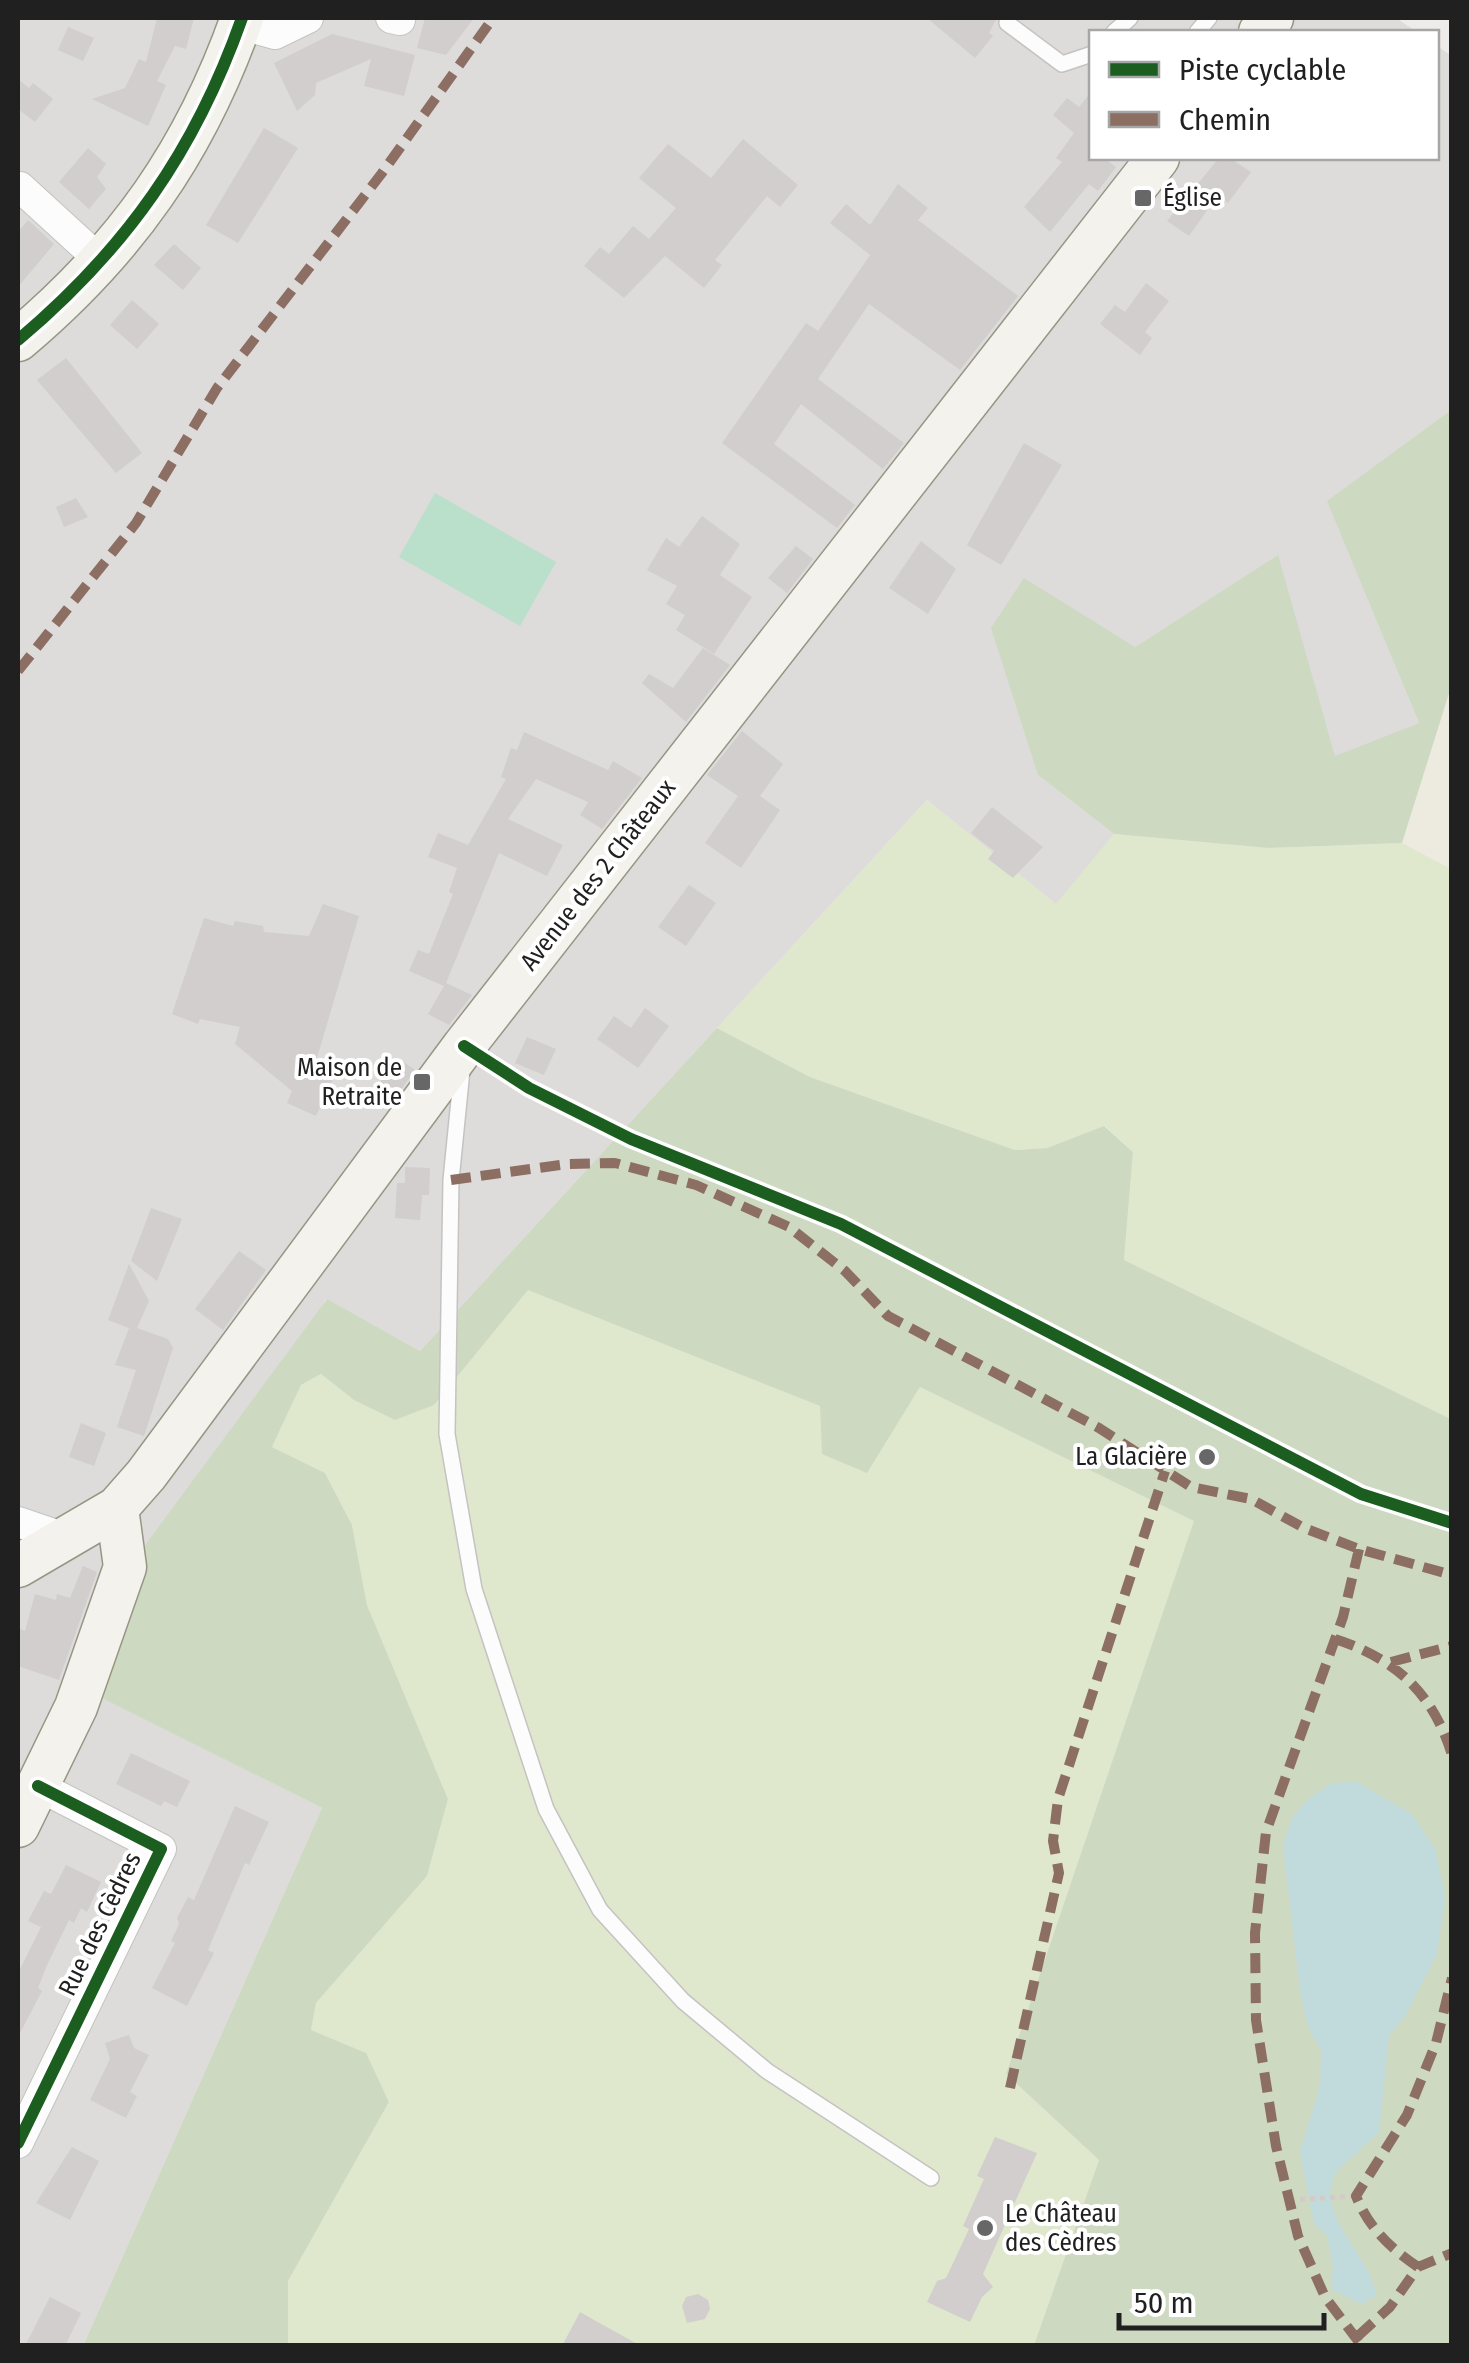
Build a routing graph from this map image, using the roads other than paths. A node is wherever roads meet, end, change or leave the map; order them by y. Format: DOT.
graph roads {
  1 [pos="308,18"];
  2 [pos="240,21"];
  3 [pos="1007,24"];
  4 [pos="1089,55"];
  5 [pos="1156,160"];
  6 [pos="20,187"];
  7 [pos="102,262"];
  8 [pos="18,340"];
  9 [pos="464,1046"];
  10 [pos="117,1508"];
  11 [pos="18,1522"];
  12 [pos="65,1538"];
  13 [pos="18,1566"];
  14 [pos="38,1786"];
  15 [pos="18,1826"];
  16 [pos="18,2143"];
  17 [pos="931,2178"];
  1 -- 2 [label="street"];
  2 -- 7 [label="main road"];
  3 -- 4 [label="lane"];
  5 -- 9 [label="main road, Avenue des 2 Châteaux"];
  6 -- 7 [label="street"];
  7 -- 8 [label="main road"];
  9 -- 10 [label="main road, Avenue des 2 Châteaux"];
  9 -- 17 [label="lane"];
  10 -- 12 [label="main road, Avenue des 2 Châteaux"];
  10 -- 14 [label="main road"];
  11 -- 12 [label="street"];
  12 -- 13 [label="main road, Avenue des 2 Châteaux"];
  14 -- 15 [label="main road"];
  14 -- 16 [label="street, Rue des Cèdres"];
}
